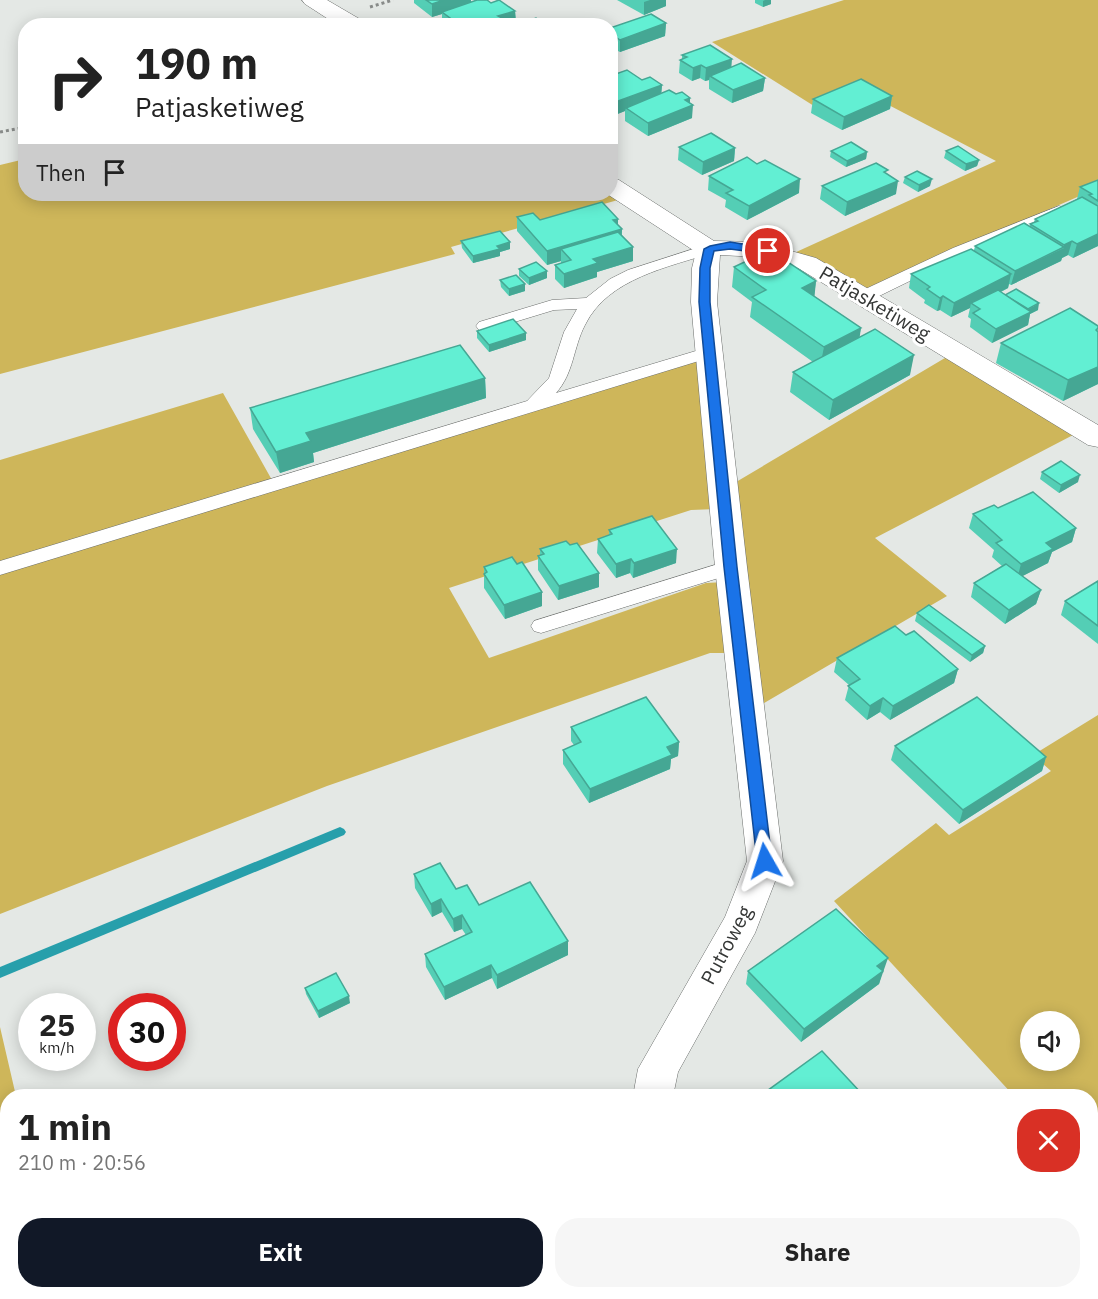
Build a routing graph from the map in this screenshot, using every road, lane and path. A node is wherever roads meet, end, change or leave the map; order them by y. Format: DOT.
graph roads {
  1 [pos="312,0"];
  2 [pos="342,18"];
  3 [pos="18,129"];
  4 [pos="0,132"];
  5 [pos="618,190"];
  6 [pos="1061,210"];
  7 [pos="710,249"];
  8 [pos="865,296"];
  9 [pos="591,303"];
  10 [pos="485,326"];
  11 [pos="709,352"];
  12 [pos="533,404"];
  13 [pos="1098,438"];
  14 [pos="731,567"];
  15 [pos="0,568"];
  16 [pos="541,626"];
  17 [pos="654,1089"];
  1 -- 2 [label="street"];
  3 -- 4 [label="path"];
  5 -- 7 [label="street"];
  6 -- 8 [label="lane"];
  7 -- 8 [label="street, Patjasketiweg"];
  7 -- 9 [label="lane"];
  7 -- 11 [label="street, Putroweg"];
  8 -- 13 [label="street, Patjasketiweg"];
  9 -- 10 [label="lane"];
  9 -- 12 [label="lane"];
  11 -- 12 [label="lane"];
  11 -- 14 [label="street, Putroweg"];
  12 -- 15 [label="lane"];
  14 -- 16 [label="lane"];
  14 -- 17 [label="street, Putroweg"];
}
